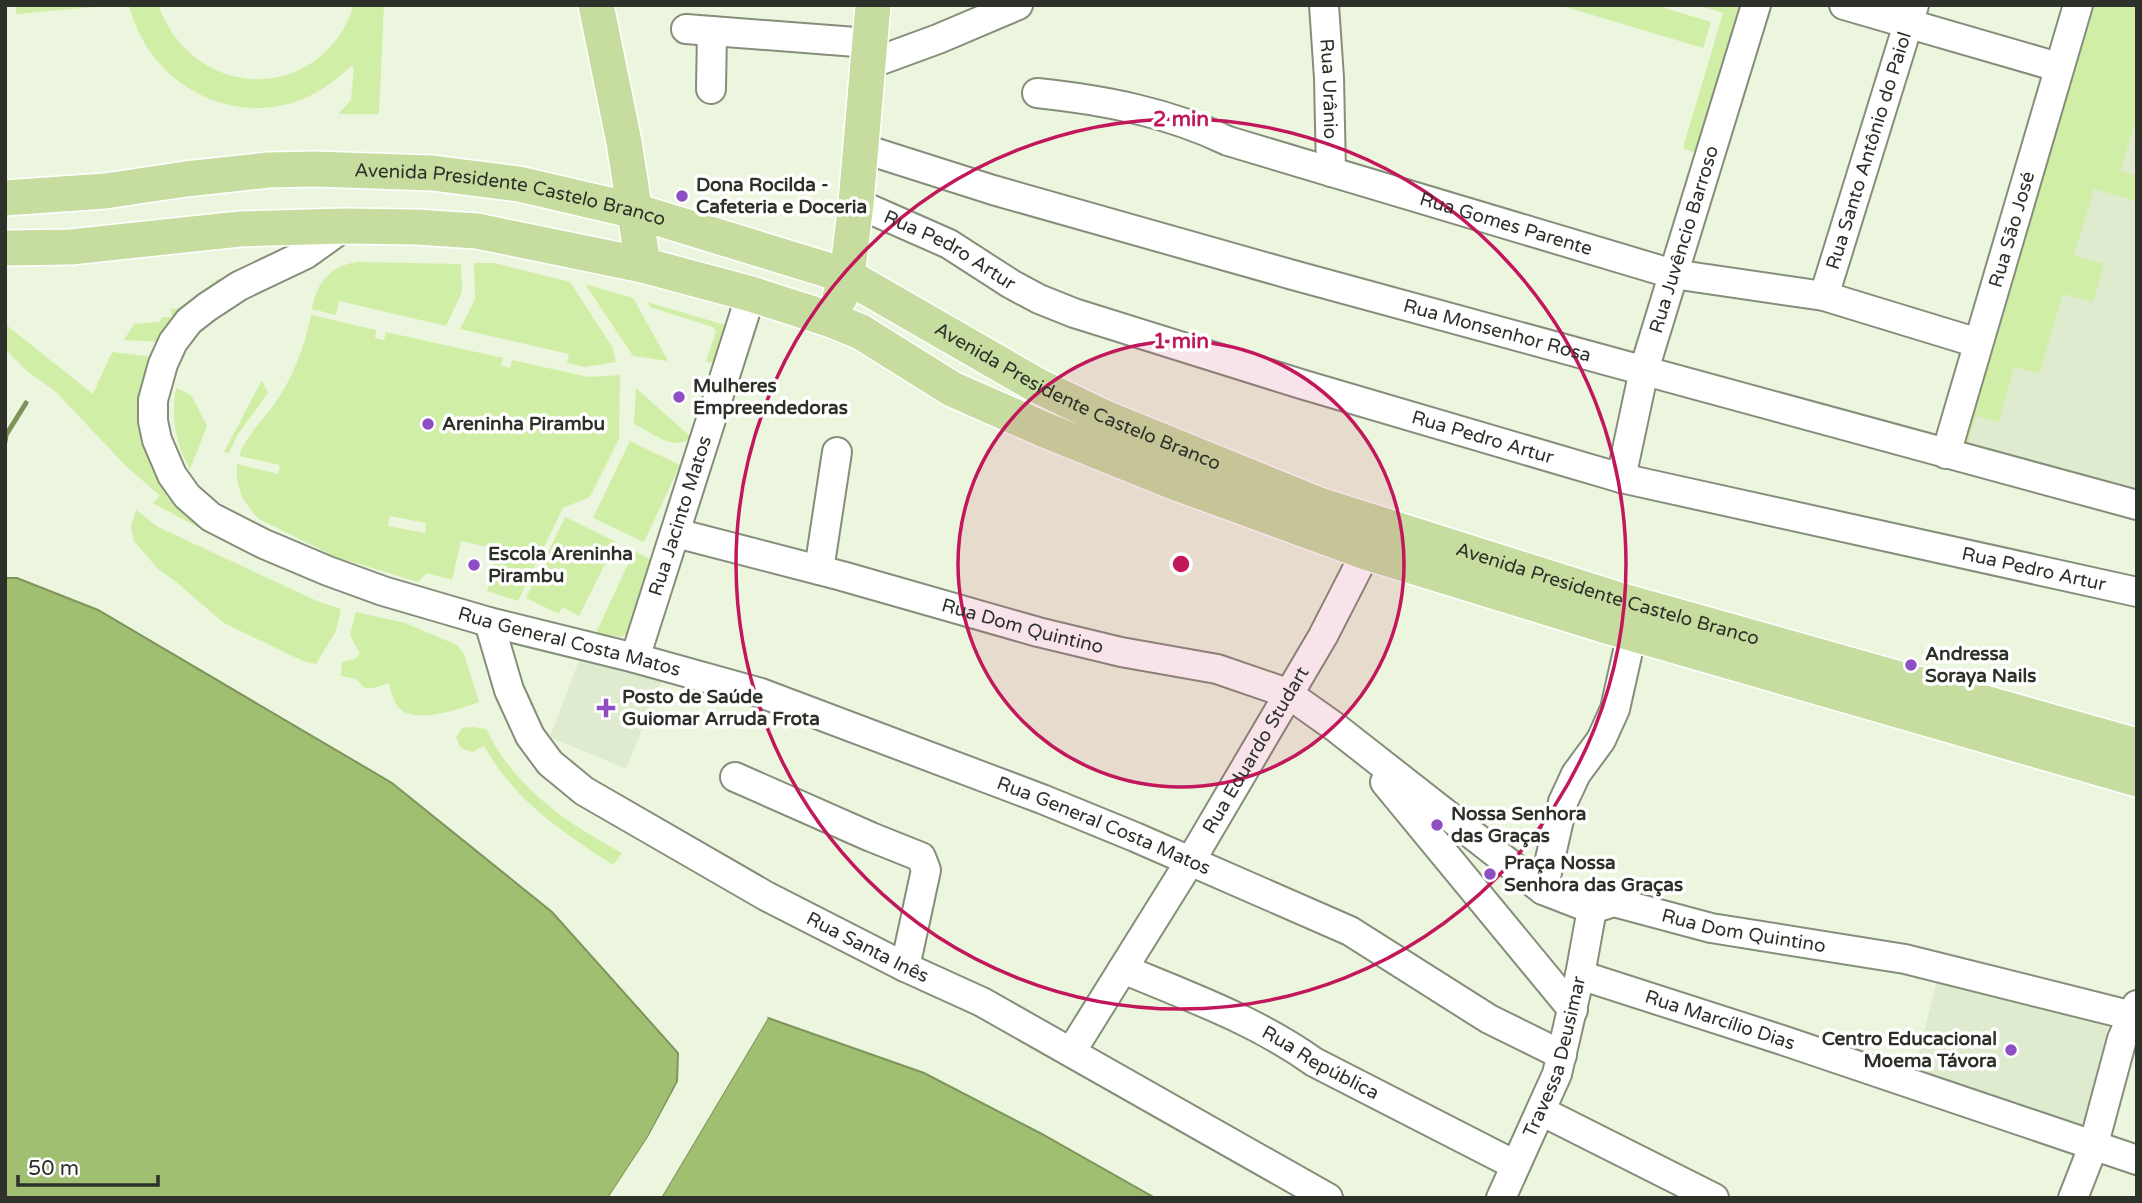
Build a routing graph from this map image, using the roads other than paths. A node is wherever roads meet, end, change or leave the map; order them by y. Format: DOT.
graph roads {
  1 [pos="596,5"];
  2 [pos="873,5"];
  3 [pos="1018,5"];
  4 [pos="1324,5"];
  5 [pos="1756,5"];
  6 [pos="1844,5"];
  7 [pos="2078,5"];
  8 [pos="1911,15"];
  9 [pos="868,54"];
  10 [pos="2058,67"];
  11 [pos="711,89"];
  12 [pos="1037,93"];
  13 [pos="861,148"];
  14 [pos="1331,172"];
  15 [pos="5,198"];
  16 [pos="856,203"];
  17 [pos="635,211"];
  18 [pos="345,226"];
  19 [pos="5,248"];
  20 [pos="643,265"];
  21 [pos="1673,274"];
  22 [pos="847,276"];
  23 [pos="751,294"];
  24 [pos="1824,296"];
  25 [pos="832,320"];
  26 [pos="1978,343"];
  27 [pos="1644,370"];
  28 [pos="837,453"];
  29 [pos="1945,454"];
  30 [pos="1181,467"];
  31 [pos="1622,478"];
  32 [pos="2137,505"];
  33 [pos="676,533"];
  34 [pos="1366,552"];
  35 [pos="818,570"];
  36 [pos="2137,592"];
  37 [pos="489,622"];
  38 [pos="1632,633"];
  39 [pos="1720,642"];
  40 [pos="635,658"];
  41 [pos="1287,692"];
  42 [pos="1354,744"];
  43 [pos="2137,746"];
  44 [pos="735,777"];
  45 [pos="2137,779"];
  46 [pos="1189,862"];
  47 [pos="1543,890"];
  48 [pos="1592,909"];
  49 [pos="905,967"];
  50 [pos="1123,969"];
  51 [pos="1580,975"];
  52 [pos="1573,1010"];
  53 [pos="2135,1013"];
  54 [pos="1070,1052"];
  55 [pos="1562,1055"];
  56 [pos="1541,1111"];
  57 [pos="2093,1147"];
  58 [pos="2137,1160"];
  59 [pos="1515,1165"];
  60 [pos="1328,1198"];
  61 [pos="1501,1198"];
  62 [pos="1714,1198"];
  63 [pos="2073,1198"];
  1 -- 17 [label="main road"];
  2 -- 9 [label="main road"];
  3 -- 9 [label="street"];
  4 -- 14 [label="street, Rua Urânio"];
  5 -- 21 [label="street, Rua Juvêncio Barroso"];
  6 -- 8 [label="street"];
  7 -- 10 [label="street, Rua São José"];
  8 -- 10 [label="street"];
  8 -- 24 [label="street, Rua Santo Antônio do Paiol"];
  9 -- 11 [label="street"];
  9 -- 13 [label="main road"];
  10 -- 26 [label="street, Rua São José"];
  12 -- 14 [label="street, Rua Gomes Parente"];
  13 -- 16 [label="main road"];
  13 -- 27 [label="street, Rua Monsenhor Rosa"];
  14 -- 21 [label="street, Rua Gomes Parente"];
  15 -- 17 [label="main road, Avenida Presidente Castelo Branco"];
  16 -- 22 [label="main road"];
  16 -- 31 [label="street, Rua Pedro Artur"];
  17 -- 20 [label="main road"];
  17 -- 22 [label="main road, Avenida Presidente Castelo Branco"];
  18 -- 19 [label="main road, Avenida Presidente Castelo Branco"];
  18 -- 20 [label="main road, Avenida Presidente Castelo Branco"];
  18 -- 37 [label="street, Rua General Costa Matos"];
  20 -- 23 [label="main road, Avenida Presidente Castelo Branco"];
  21 -- 24 [label="street, Rua Gomes Parente"];
  21 -- 27 [label="street, Rua Juvêncio Barroso"];
  22 -- 25 [label="main road"];
  22 -- 30 [label="main road, Avenida Presidente Castelo Branco"];
  23 -- 25 [label="main road, Avenida Presidente Castelo Branco"];
  23 -- 33 [label="street, Rua Jacinto Matos"];
  24 -- 26 [label="street, Rua Gomes Parente"];
  25 -- 30 [label="main road, Avenida Presidente Castelo Branco"];
  26 -- 29 [label="street, Rua São José"];
  27 -- 29 [label="street, Rua Monsenhor Rosa"];
  27 -- 31 [label="street, Rua Juvêncio Barroso"];
  28 -- 35 [label="street"];
  29 -- 32 [label="street, Rua Monsenhor Rosa"];
  30 -- 34 [label="main road, Avenida Presidente Castelo Branco"];
  30 -- 39 [label="main road, Avenida Presidente Castelo Branco"];
  31 -- 36 [label="street, Rua Pedro Artur"];
  33 -- 35 [label="street, Rua Dom Quintino"];
  33 -- 40 [label="street, Rua Jacinto Matos"];
  34 -- 38 [label="main road, Avenida Presidente Castelo Branco"];
  34 -- 41 [label="street, Rua Eduardo Studart"];
  35 -- 41 [label="street, Rua Dom Quintino"];
  37 -- 40 [label="street, Rua General Costa Matos"];
  37 -- 49 [label="street, Rua Santa Inês"];
  38 -- 39 [label="main road, Avenida Presidente Castelo Branco"];
  38 -- 47 [label="street"];
  39 -- 43 [label="main road, Avenida Presidente Castelo Branco"];
  39 -- 45 [label="main road, Avenida Presidente Castelo Branco"];
  40 -- 46 [label="street, Rua General Costa Matos"];
  41 -- 42 [label="street, Rua Dom Quintino"];
  41 -- 46 [label="street, Rua Eduardo Studart"];
  42 -- 47 [label="street, Rua Dom Quintino"];
  42 -- 52 [label="street, Rua Dom Quintino"];
  44 -- 49 [label="street"];
  46 -- 50 [label="street, Rua Eduardo Studart"];
  46 -- 55 [label="street, Rua General Costa Matos"];
  47 -- 48 [label="street, Rua Dom Quintino"];
  48 -- 51 [label="street, Travessa Deusimar"];
  48 -- 53 [label="street, Rua Dom Quintino"];
  49 -- 54 [label="street, Rua Santa Inês"];
  50 -- 54 [label="street, Rua Eduardo Studart"];
  50 -- 59 [label="street, Rua República"];
  51 -- 52 [label="street, Travessa Deusimar"];
  51 -- 57 [label="street, Rua Marcílio Dias"];
  52 -- 55 [label="street, Travessa Deusimar"];
  53 -- 57 [label="street"];
  54 -- 60 [label="street, Rua Santa Inês"];
  55 -- 56 [label="street, Travessa Deusimar"];
  56 -- 59 [label="street, Travessa Deusimar"];
  56 -- 62 [label="street"];
  57 -- 58 [label="street, Rua Marcílio Dias"];
  57 -- 63 [label="street"];
  59 -- 61 [label="street, Travessa Deusimar"];
}
